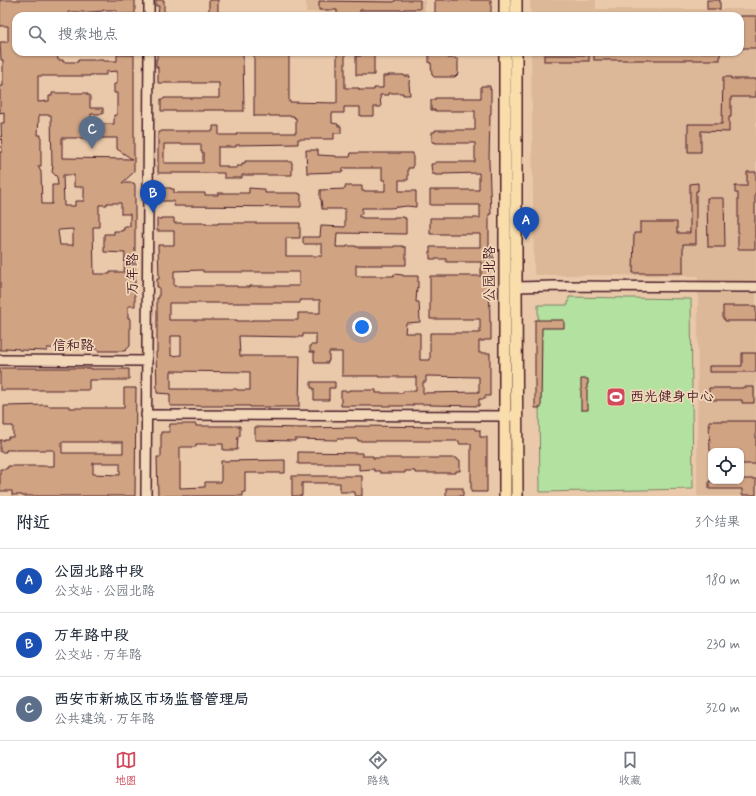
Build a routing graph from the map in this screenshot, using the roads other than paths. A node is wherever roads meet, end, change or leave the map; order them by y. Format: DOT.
graph roads {
  1 [pos="150,0"];
  2 [pos="505,0"];
  3 [pos="516,0"];
  4 [pos="149,12"];
  5 [pos="505,12"];
  6 [pos="516,12"];
  7 [pos="149,56"];
  8 [pos="505,56"];
  9 [pos="516,56"];
  10 [pos="516,287"];
  11 [pos="756,287"];
  12 [pos="0,360"];
  13 [pos="147,361"];
  14 [pos="146,415"];
  15 [pos="504,416"];
  16 [pos="517,416"];
  17 [pos="146,496"];
  18 [pos="505,496"];
  19 [pos="517,496"];
  1 -- 4 [label="street"];
  2 -- 5 [label="main road"];
  3 -- 6 [label="main road"];
  7 -- 13 [label="street, 万年路"];
  8 -- 15 [label="main road, 公园北路"];
  9 -- 10 [label="main road, 公园北路"];
  10 -- 11 [label="street"];
  10 -- 16 [label="main road, 公园北路"];
  12 -- 13 [label="street, 信和路"];
  13 -- 14 [label="street, 万年路"];
  14 -- 15 [label="street"];
  14 -- 17 [label="street, 万年路"];
  15 -- 16 [label="street"];
  15 -- 18 [label="main road, 公园北路"];
  16 -- 19 [label="main road, 公园北路"];
}
